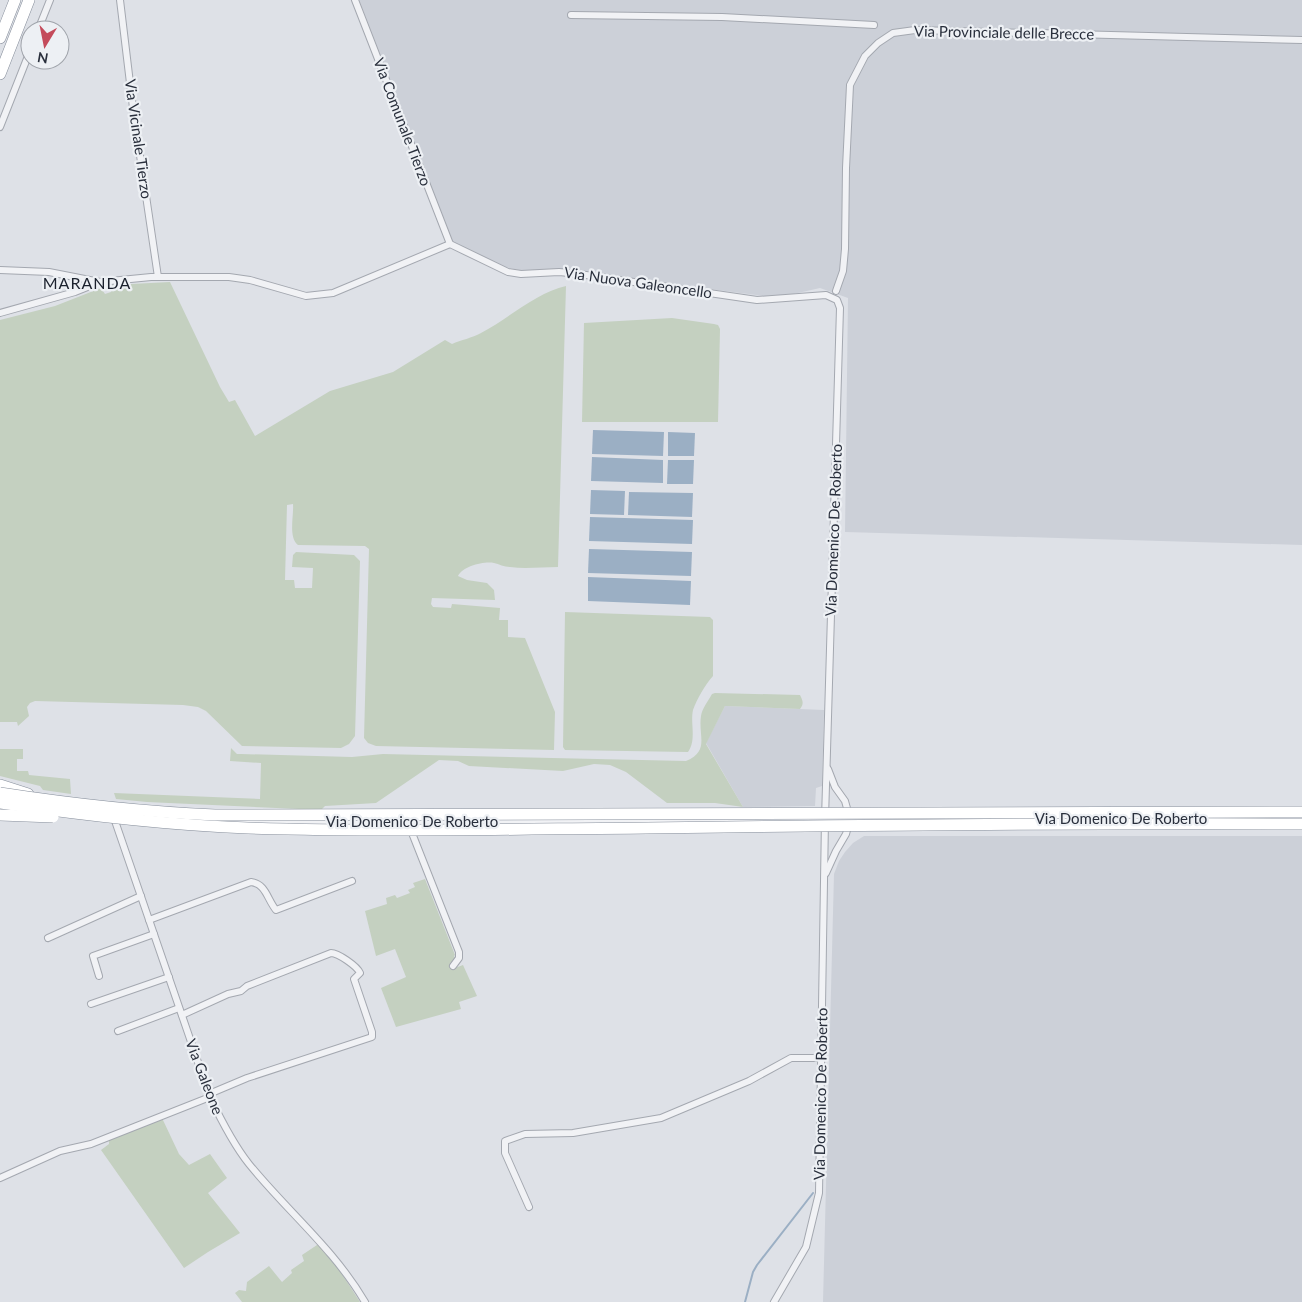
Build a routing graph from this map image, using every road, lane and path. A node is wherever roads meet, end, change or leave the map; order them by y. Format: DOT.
graph roads {
  1 [pos="15,0"];
  2 [pos="29,0"];
  3 [pos="50,0"];
  4 [pos="120,0"];
  5 [pos="355,0"];
  6 [pos="571,15"];
  7 [pos="42,20"];
  8 [pos="874,25"];
  9 [pos="0,38"];
  10 [pos="1302,40"];
  11 [pos="22,70"];
  12 [pos="0,74"];
  13 [pos="0,127"];
  14 [pos="450,244"];
  15 [pos="0,270"];
  16 [pos="158,277"];
  17 [pos="100,282"];
  18 [pos="834,294"];
  19 [pos="0,313"];
  20 [pos="827,765"];
  21 [pos="0,785"];
  22 [pos="0,793"];
  23 [pos="0,798"];
  24 [pos="54,802"];
  25 [pos="0,803"];
  26 [pos="1302,812"];
  27 [pos="113,813"];
  28 [pos="0,815"];
  29 [pos="130,819"];
  30 [pos="825,819"];
  31 [pos="850,819"];
  32 [pos="1302,819"];
  33 [pos="407,822"];
  34 [pos="1302,824"];
  35 [pos="824,876"];
  36 [pos="352,881"];
  37 [pos="141,896"];
  38 [pos="149,920"];
  39 [pos="154,934"];
  40 [pos="48,938"];
  41 [pos="453,966"];
  42 [pos="99,976"];
  43 [pos="169,977"];
  44 [pos="91,1004"];
  45 [pos="180,1011"];
  46 [pos="118,1031"];
  47 [pos="821,1058"];
  48 [pos="210,1096"];
  49 [pos="0,1178"];
  50 [pos="529,1206"];
  51 [pos="365,1302"];
  52 [pos="774,1302"];
  1 -- 9 [label="highway"];
  2 -- 12 [label="highway"];
  3 -- 7 [label="street"];
  4 -- 16 [label="street, Via Vicinale Tierzo"];
  5 -- 14 [label="street, Via Comunale Tierzo"];
  6 -- 8 [label="street"];
  10 -- 18 [label="street, Via Provinciale delle Brecce"];
  11 -- 13 [label="street"];
  14 -- 16 [label="street"];
  14 -- 18 [label="street, Via Nuova Galeoncello"];
  15 -- 17 [label="street"];
  16 -- 17 [label="street"];
  17 -- 19 [label="street"];
  18 -- 20 [label="street, Via Domenico De Roberto"];
  20 -- 30 [label="street, Via Domenico De Roberto"];
  20 -- 31 [label="street, Via Domenico De Roberto"];
  21 -- 24 [label="highway, bridge"];
  22 -- 24 [label="highway, bridge"];
  23 -- 27 [label="street, Via Domenico De Roberto"];
  24 -- 26 [label="highway, bridge"];
  25 -- 29 [label="highway, bridge"];
  27 -- 33 [label="street, Via Domenico De Roberto"];
  27 -- 37 [label="street, Via Galeone"];
  28 -- 29 [label="highway, bridge"];
  29 -- 34 [label="highway, bridge"];
  30 -- 31 [label="street, Via Domenico De Roberto"];
  30 -- 33 [label="street, Via Domenico De Roberto"];
  30 -- 35 [label="street, Via Domenico De Roberto"];
  31 -- 32 [label="street, Via Domenico De Roberto"];
  31 -- 35 [label="street, Via Domenico De Roberto"];
  33 -- 41 [label="street"];
  35 -- 47 [label="street, Via Domenico De Roberto"];
  36 -- 38 [label="street"];
  37 -- 38 [label="street, Via Galeone"];
  37 -- 40 [label="street"];
  38 -- 39 [label="street, Via Galeone"];
  39 -- 42 [label="street"];
  39 -- 43 [label="street, Via Galeone"];
  43 -- 44 [label="street"];
  43 -- 45 [label="street, Via Galeone"];
  45 -- 46 [label="street"];
  45 -- 48 [label="street, Via Galeone"];
  45 -- 48 [label="street"];
  47 -- 50 [label="street"];
  47 -- 52 [label="street, Via Domenico De Roberto"];
  48 -- 49 [label="street"];
  48 -- 51 [label="street, Via Galeone"];
}
